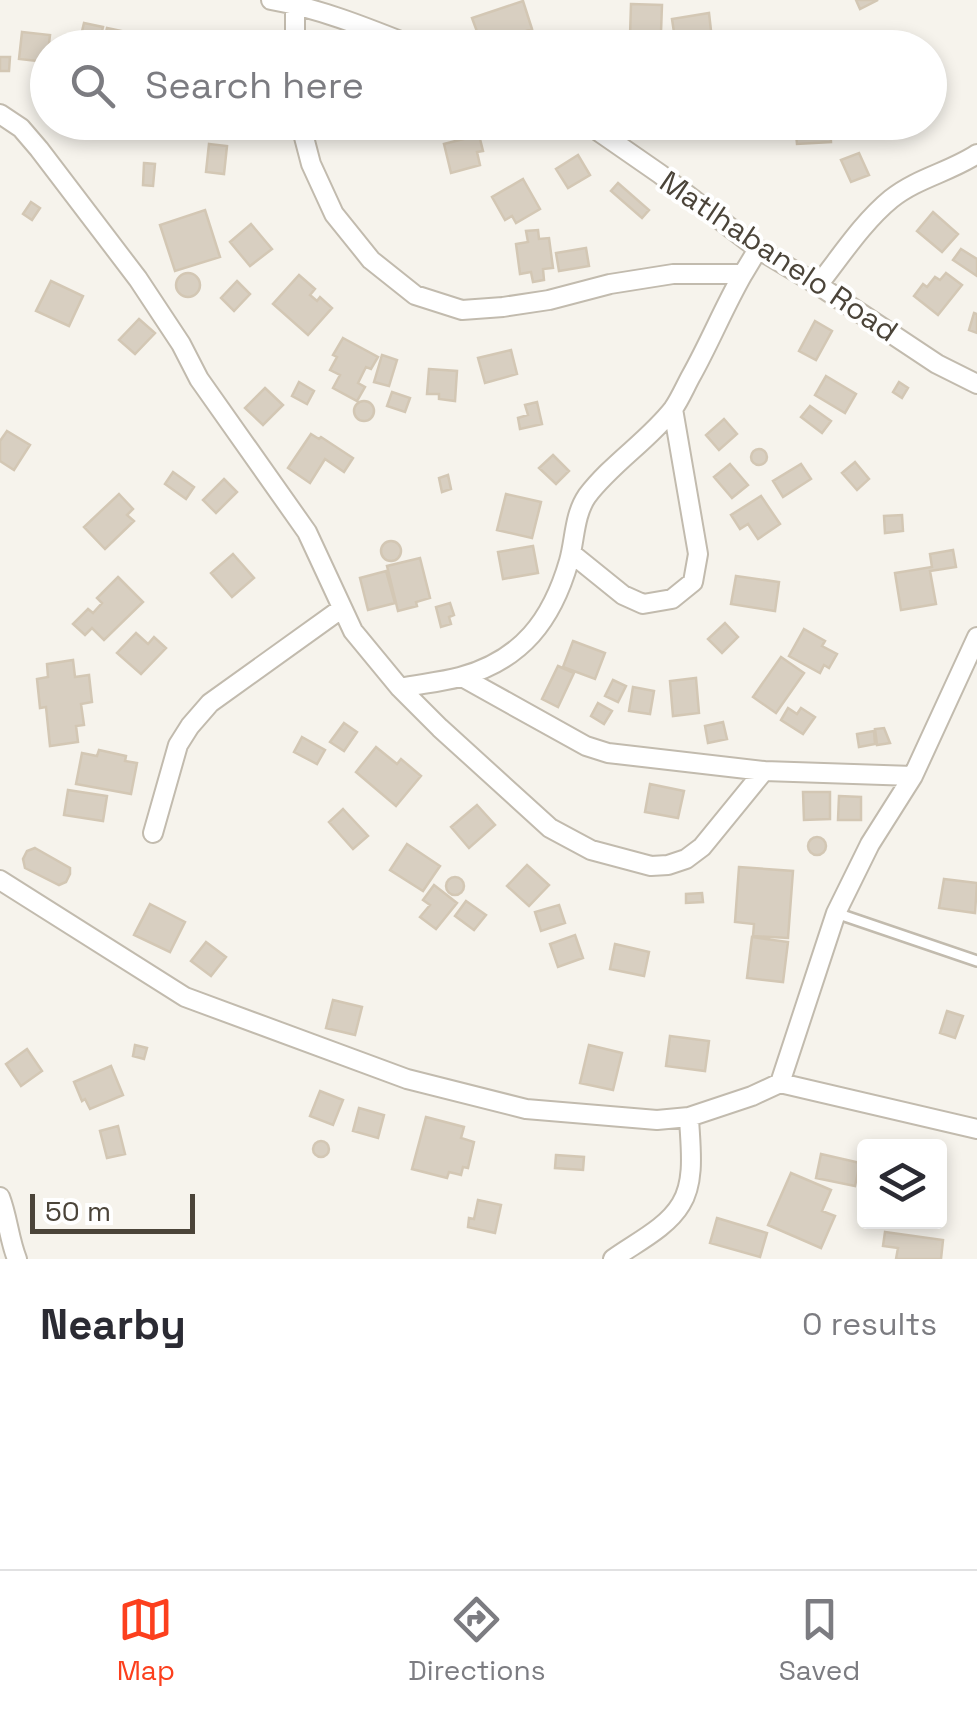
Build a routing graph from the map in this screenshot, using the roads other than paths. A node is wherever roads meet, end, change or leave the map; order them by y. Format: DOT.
graph roads {
  1 [pos="271,0"];
  2 [pos="295,4"];
  3 [pos="294,30"];
  4 [pos="372,30"];
  5 [pos="0,114"];
  6 [pos="30,138"];
  7 [pos="31,140"];
  8 [pos="305,140"];
  9 [pos="611,140"];
  10 [pos="977,154"];
  11 [pos="758,249"];
  12 [pos="743,274"];
  13 [pos="818,285"];
  14 [pos="977,384"];
  15 [pos="674,409"];
  16 [pos="571,553"];
  17 [pos="341,609"];
  18 [pos="977,637"];
  19 [pos="462,676"];
  20 [pos="400,688"];
  21 [pos="764,771"];
  22 [pos="914,776"];
  23 [pos="153,832"];
  24 [pos="0,880"];
  25 [pos="836,913"];
  26 [pos="977,961"];
  27 [pos="780,1082"];
  28 [pos="689,1117"];
  29 [pos="977,1129"];
  30 [pos="0,1198"];
  31 [pos="17,1259"];
  32 [pos="613,1259"];
  1 -- 2 [label="street"];
  2 -- 3 [label="street"];
  2 -- 4 [label="street"];
  5 -- 6 [label="street"];
  7 -- 17 [label="street"];
  8 -- 12 [label="street"];
  9 -- 11 [label="street, Matlhabanelo Road"];
  10 -- 13 [label="street"];
  11 -- 12 [label="street"];
  11 -- 13 [label="street, Matlhabanelo Road"];
  12 -- 15 [label="street"];
  13 -- 14 [label="street, Matlhabanelo Road"];
  15 -- 16 [label="street"];
  15 -- 16 [label="street"];
  16 -- 19 [label="street"];
  17 -- 20 [label="street"];
  17 -- 23 [label="street"];
  18 -- 22 [label="street"];
  19 -- 20 [label="street"];
  19 -- 21 [label="street"];
  20 -- 21 [label="street"];
  21 -- 22 [label="street"];
  22 -- 25 [label="street"];
  24 -- 28 [label="street"];
  25 -- 26 [label="lane"];
  25 -- 27 [label="street"];
  27 -- 28 [label="street"];
  27 -- 29 [label="street"];
  28 -- 32 [label="street"];
  30 -- 31 [label="street"];
}
